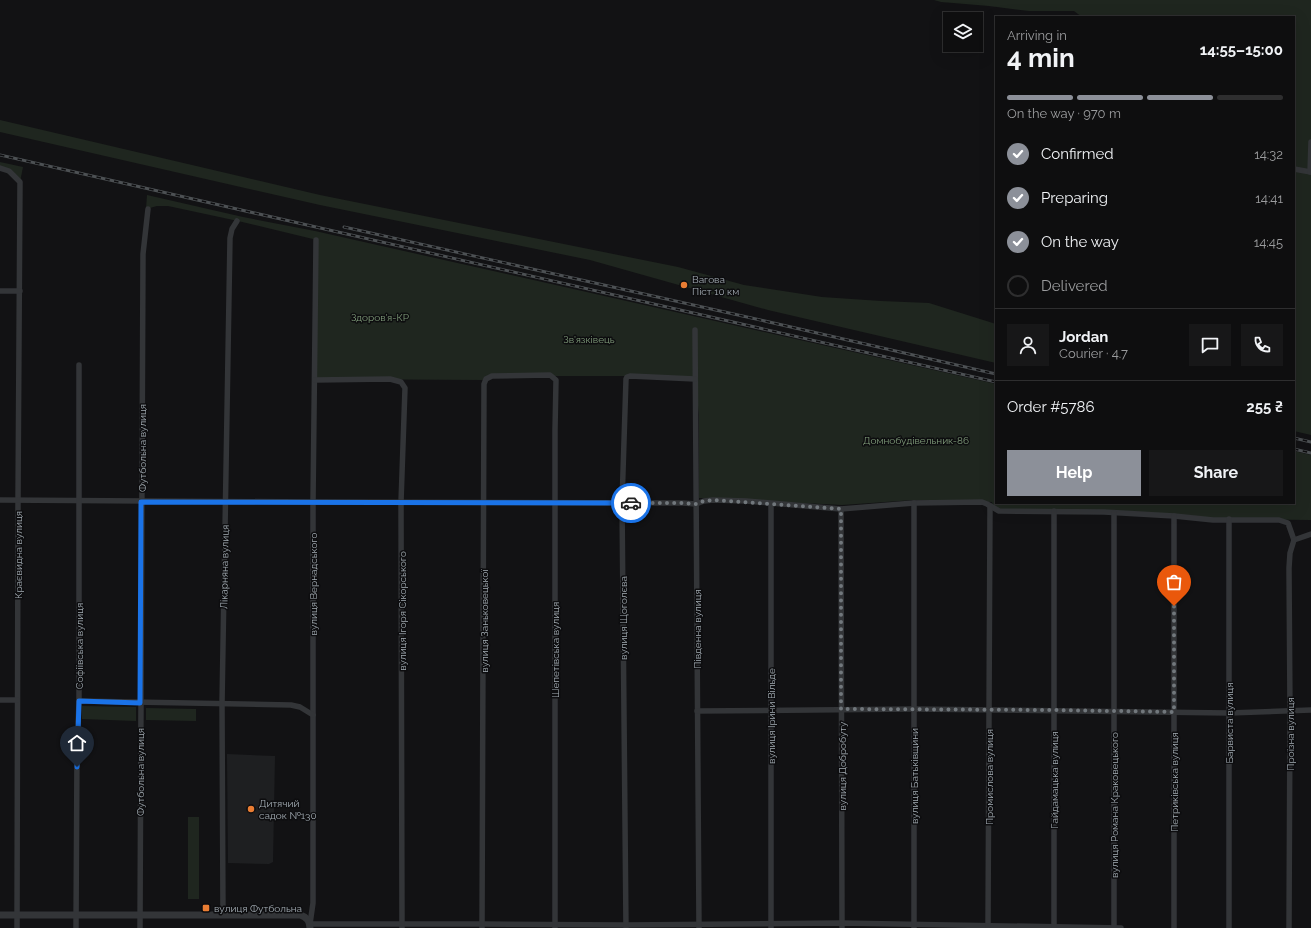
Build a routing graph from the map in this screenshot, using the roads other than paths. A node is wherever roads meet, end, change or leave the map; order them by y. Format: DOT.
graph roads {
  1 [pos="1311,142"];
  2 [pos="0,168"];
  3 [pos="1295,169"];
  4 [pos="1310,172"];
  5 [pos="148,209"];
  6 [pos="237,221"];
  7 [pos="316,240"];
  8 [pos="0,291"];
  9 [pos="20,291"];
  10 [pos="695,330"];
  11 [pos="79,365"];
  12 [pos="550,375"];
  13 [pos="315,380"];
  14 [pos="695,380"];
  15 [pos="0,500"];
  16 [pos="18,500"];
  17 [pos="79,501"];
  18 [pos="224,501"];
  19 [pos="141,502"];
  20 [pos="313,502"];
  21 [pos="401,502"];
  22 [pos="484,502"];
  23 [pos="555,503"];
  24 [pos="622,503"];
  25 [pos="914,503"];
  26 [pos="696,504"];
  27 [pos="771,504"];
  28 [pos="990,506"];
  29 [pos="841,509"];
  30 [pos="1054,511"];
  31 [pos="1114,513"];
  32 [pos="1174,516"];
  33 [pos="1229,519"];
  34 [pos="1311,534"];
  35 [pos="1294,540"];
  36 [pos="0,700"];
  37 [pos="17,700"];
  38 [pos="79,701"];
  39 [pos="140,703"];
  40 [pos="222,704"];
  41 [pos="841,709"];
  42 [pos="914,709"];
  43 [pos="771,710"];
  44 [pos="989,710"];
  45 [pos="1054,710"];
  46 [pos="1311,710"];
  47 [pos="697,711"];
  48 [pos="1114,711"];
  49 [pos="1290,711"];
  50 [pos="1174,712"];
  51 [pos="1229,713"];
  52 [pos="313,715"];
  53 [pos="0,915"];
  54 [pos="17,915"];
  55 [pos="76,915"];
  56 [pos="140,915"];
  57 [pos="223,915"];
  58 [pos="771,925"];
  59 [pos="842,925"];
  60 [pos="310,926"];
  61 [pos="402,926"];
  62 [pos="482,926"];
  63 [pos="555,926"];
  64 [pos="699,926"];
  65 [pos="914,926"];
  66 [pos="626,927"];
  67 [pos="988,927"];
  68 [pos="17,928"];
  69 [pos="76,928"];
  70 [pos="140,928"];
  71 [pos="1054,928"];
  72 [pos="1114,928"];
  73 [pos="1121,928"];
  74 [pos="1174,928"];
  75 [pos="1229,928"];
  76 [pos="1289,928"];
  1 -- 4 [label="street"];
  2 -- 9 [label="street, Краєвидна вулиця"];
  3 -- 4 [label="street"];
  5 -- 19 [label="street, Футбольна вулиця"];
  6 -- 18 [label="street, Лікарняна вулиця"];
  7 -- 13 [label="street, вулиця Вернадського"];
  8 -- 9 [label="street"];
  9 -- 16 [label="street, Краєвидна вулиця"];
  10 -- 14 [label="street, Південна вулиця"];
  11 -- 17 [label="street, Софіївська вулиця"];
  12 -- 22 [label="street, вулиця Заньковецької"];
  12 -- 23 [label="street, Шепетівська вулиця"];
  13 -- 20 [label="street, вулиця Вернадського"];
  13 -- 21 [label="street, вулиця Ігоря Сікорського"];
  14 -- 24 [label="street, вулиця Щоголєва"];
  14 -- 26 [label="street, Південна вулиця"];
  15 -- 16 [label="street"];
  16 -- 17 [label="street"];
  16 -- 37 [label="street, Краєвидна вулиця"];
  17 -- 19 [label="street"];
  17 -- 38 [label="street, Софіївська вулиця"];
  18 -- 19 [label="street"];
  18 -- 20 [label="street"];
  18 -- 40 [label="street, Лікарняна вулиця"];
  19 -- 39 [label="street, Футбольна вулиця"];
  20 -- 21 [label="street"];
  20 -- 52 [label="street, вулиця Вернадського"];
  21 -- 22 [label="street"];
  21 -- 61 [label="street, вулиця Ігоря Сікорського"];
  22 -- 23 [label="street"];
  22 -- 62 [label="street, вулиця Заньковецької"];
  23 -- 24 [label="street"];
  23 -- 63 [label="street, Шепетівська вулиця"];
  24 -- 26 [label="street"];
  24 -- 66 [label="street, вулиця Щоголєва"];
  25 -- 28 [label="street"];
  25 -- 29 [label="street"];
  25 -- 42 [label="street, вулиця Батьківщини"];
  26 -- 27 [label="street"];
  26 -- 47 [label="street, Південна вулиця"];
  27 -- 29 [label="street"];
  27 -- 43 [label="street, вулиця Ірини Вільде"];
  28 -- 30 [label="street"];
  28 -- 44 [label="street, Промислова вулиця"];
  29 -- 41 [label="street, вулиця Добробуту"];
  30 -- 31 [label="street"];
  30 -- 45 [label="street, Гайдамацька вулиця"];
  31 -- 32 [label="street"];
  31 -- 48 [label="street, вулиця Романа Краковецького"];
  32 -- 33 [label="street"];
  32 -- 50 [label="street, Петриківська вулиця"];
  33 -- 35 [label="street"];
  33 -- 51 [label="street, Барвиста вулиця"];
  34 -- 35 [label="street"];
  35 -- 49 [label="street, Проїзна вулиця"];
  36 -- 37 [label="street"];
  37 -- 54 [label="street, Краєвидна вулиця"];
  38 -- 39 [label="street"];
  38 -- 55 [label="street, Софіївська вулиця"];
  39 -- 40 [label="street"];
  39 -- 56 [label="street, Футбольна вулиця"];
  40 -- 52 [label="street"];
  40 -- 57 [label="street, Лікарняна вулиця"];
  41 -- 42 [label="street"];
  41 -- 43 [label="street"];
  41 -- 59 [label="street, вулиця Добробуту"];
  42 -- 44 [label="street"];
  42 -- 65 [label="street, вулиця Батьківщини"];
  43 -- 47 [label="street"];
  43 -- 58 [label="street, вулиця Ірини Вільде"];
  44 -- 45 [label="street"];
  44 -- 67 [label="street, Промислова вулиця"];
  45 -- 48 [label="street"];
  45 -- 71 [label="street, Гайдамацька вулиця"];
  46 -- 49 [label="street"];
  47 -- 64 [label="street, Південна вулиця"];
  48 -- 50 [label="street"];
  48 -- 72 [label="street, вулиця Романа Краковецького"];
  49 -- 51 [label="street"];
  49 -- 76 [label="street, Проїзна вулиця"];
  50 -- 51 [label="street"];
  50 -- 74 [label="street, Петриківська вулиця"];
  51 -- 75 [label="street, Барвиста вулиця"];
  52 -- 60 [label="street, вулиця Вернадського"];
  53 -- 54 [label="street"];
  54 -- 55 [label="street"];
  54 -- 68 [label="street, Краєвидна вулиця"];
  55 -- 56 [label="street"];
  55 -- 69 [label="street, Софіївська вулиця"];
  56 -- 57 [label="street"];
  56 -- 70 [label="street, Футбольна вулиця"];
  57 -- 60 [label="street"];
  58 -- 59 [label="street"];
  58 -- 64 [label="street"];
  59 -- 65 [label="street"];
  60 -- 61 [label="street"];
  61 -- 62 [label="street"];
  62 -- 63 [label="street"];
  63 -- 66 [label="street"];
  64 -- 66 [label="street"];
  65 -- 67 [label="street"];
  67 -- 71 [label="street"];
  71 -- 72 [label="street"];
  72 -- 73 [label="street"];
}
